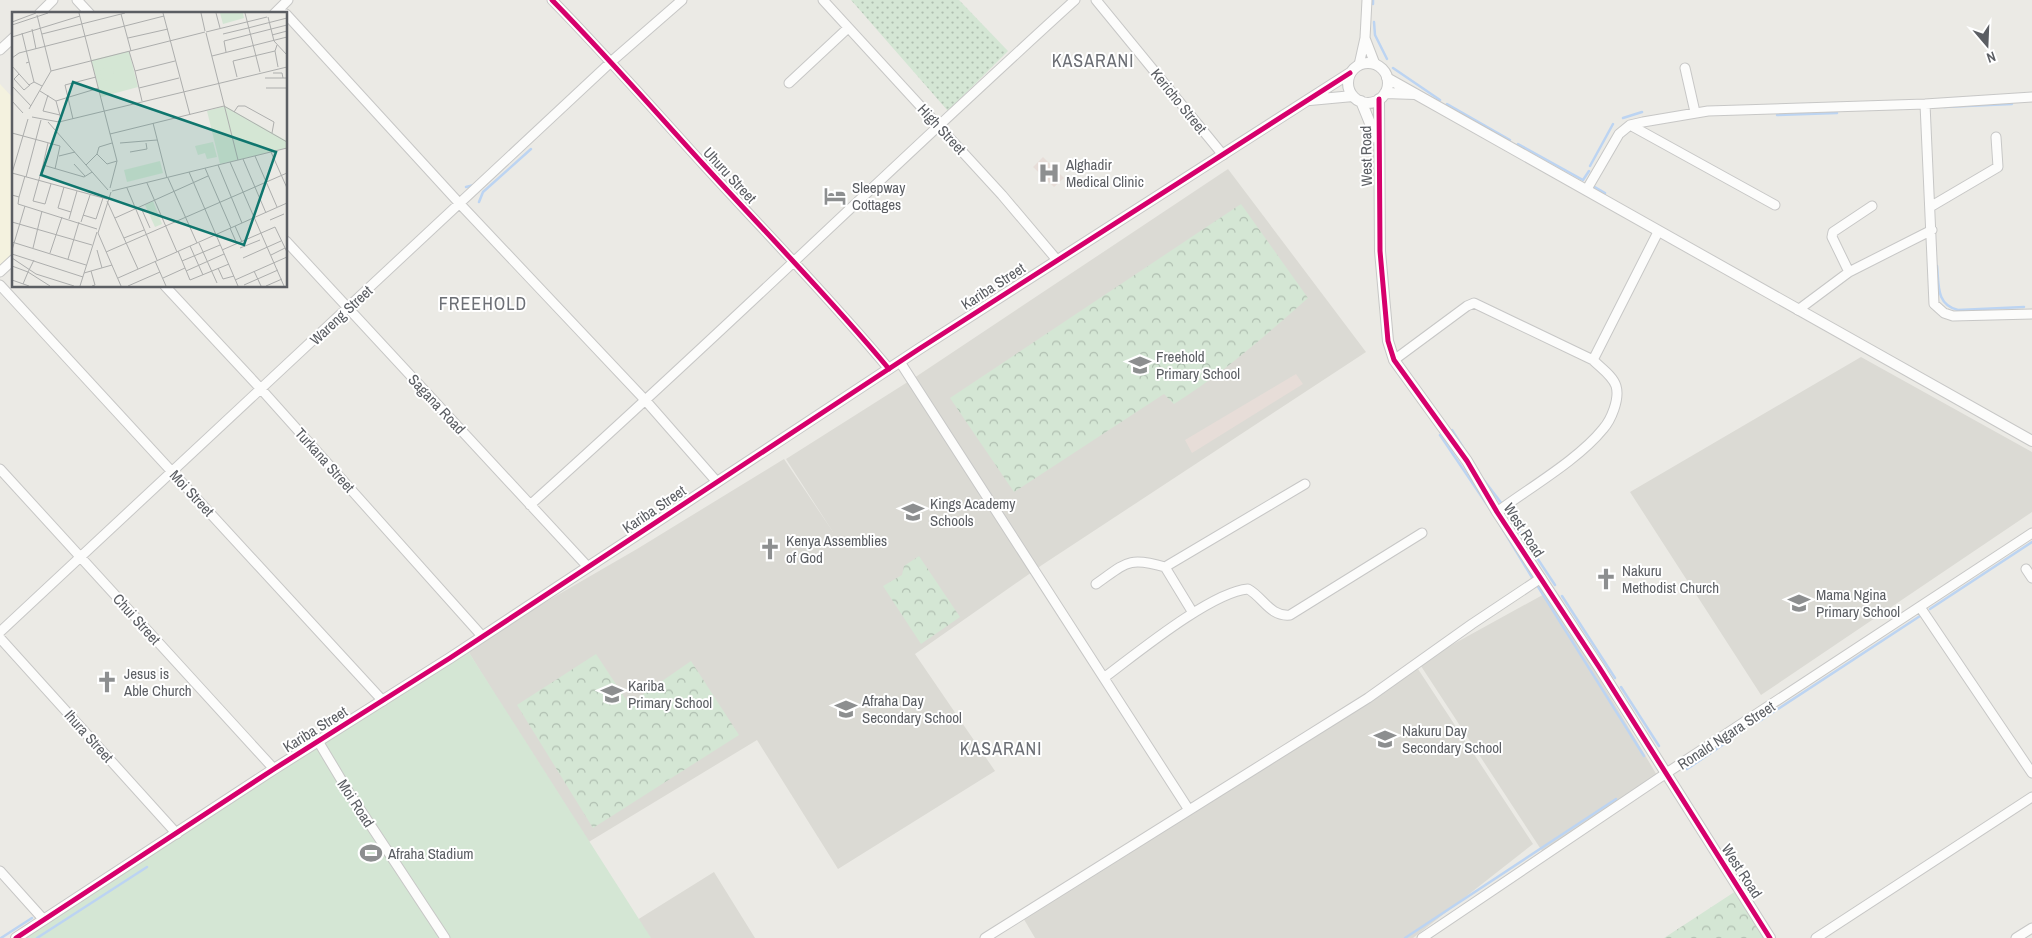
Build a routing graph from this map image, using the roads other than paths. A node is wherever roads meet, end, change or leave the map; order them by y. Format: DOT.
graph roads {
  1 [pos="53,0"];
  2 [pos="77,0"];
  3 [pos="288,0"];
  4 [pos="552,0"];
  5 [pos="682,0"];
  6 [pos="823,0"];
  7 [pos="1075,0"];
  8 [pos="1096,0"];
  9 [pos="1367,0"];
  10 [pos="280,10"];
  11 [pos="41,12"];
  12 [pos="88,12"];
  13 [pos="288,19"];
  14 [pos="848,28"];
  15 [pos="1365,38"];
  16 [pos="12,39"];
  17 [pos="0,50"];
  18 [pos="612,61"];
  19 [pos="1375,64"];
  20 [pos="1359,65"];
  21 [pos="1685,68"];
  22 [pos="1350,73"];
  23 [pos="1387,78"];
  24 [pos="789,83"];
  25 [pos="1416,94"];
  26 [pos="1382,96"];
  27 [pos="1357,98"];
  28 [pos="2032,98"];
  29 [pos="1306,100"];
  30 [pos="1925,104"];
  31 [pos="1695,112"];
  32 [pos="939,125"];
  33 [pos="1630,126"];
  34 [pos="1996,137"];
  35 [pos="1378,141"];
  36 [pos="1223,155"];
  37 [pos="1588,189"];
  38 [pos="460,204"];
  39 [pos="1775,205"];
  40 [pos="1872,206"];
  41 [pos="1930,207"];
  42 [pos="1932,230"];
  43 [pos="1658,232"];
  44 [pos="288,243"];
  45 [pos="1057,260"];
  46 [pos="12,261"];
  47 [pos="793,262"];
  48 [pos="0,272"];
  49 [pos="1849,272"];
  50 [pos="0,285"];
  51 [pos="167,288"];
  52 [pos="348,309"];
  53 [pos="1798,310"];
  54 [pos="2032,314"];
  55 [pos="1394,360"];
  56 [pos="1594,360"];
  57 [pos="900,362"];
  58 [pos="888,369"];
  59 [pos="261,389"];
  60 [pos="646,401"];
  61 [pos="2032,441"];
  62 [pos="0,469"];
  63 [pos="172,472"];
  64 [pos="717,482"];
  65 [pos="1305,484"];
  66 [pos="530,505"];
  67 [pos="1496,512"];
  68 [pos="1422,532"];
  69 [pos="2032,533"];
  70 [pos="81,556"];
  71 [pos="1165,566"];
  72 [pos="588,567"];
  73 [pos="2026,569"];
  74 [pos="1541,578"];
  75 [pos="2032,578"];
  76 [pos="1096,584"];
  77 [pos="1920,608"];
  78 [pos="1193,613"];
  79 [pos="0,632"];
  80 [pos="482,636"];
  81 [pos="0,638"];
  82 [pos="1105,678"];
  83 [pos="383,701"];
  84 [pos="318,741"];
  85 [pos="274,770"];
  86 [pos="2032,773"];
  87 [pos="1665,774"];
  88 [pos="2032,797"];
  89 [pos="1190,810"];
  90 [pos="177,834"];
  91 [pos="0,871"];
  92 [pos="44,920"];
  93 [pos="2032,928"];
  94 [pos="16,938"];
  95 [pos="445,938"];
  96 [pos="985,938"];
  97 [pos="1422,938"];
  98 [pos="1770,938"];
  99 [pos="1816,938"];
  100 [pos="2016,938"];
  1 -- 11 [label="street"];
  2 -- 12 [label="street"];
  3 -- 10 [label="street"];
  4 -- 18 [label="street, Uhuru Street"];
  5 -- 18 [label="street, Wareng Street"];
  6 -- 14 [label="street, High Street"];
  7 -- 32 [label="street"];
  8 -- 36 [label="street, Kericho Street"];
  9 -- 15 [label="street"];
  13 -- 38 [label="street"];
  14 -- 24 [label="street"];
  14 -- 32 [label="street, High Street"];
  15 -- 19 [label="street"];
  15 -- 20 [label="street"];
  16 -- 17 [label="street"];
  18 -- 38 [label="street, Wareng Street"];
  18 -- 47 [label="street, Uhuru Street"];
  19 -- 20 [label="street"];
  19 -- 23 [label="street"];
  20 -- 22 [label="street"];
  21 -- 31 [label="street"];
  22 -- 27 [label="street"];
  22 -- 29 [label="street, Kariba Street"];
  23 -- 25 [label="street"];
  23 -- 26 [label="street"];
  25 -- 26 [label="street"];
  25 -- 37 [label="street"];
  26 -- 27 [label="street"];
  26 -- 35 [label="street, West Road"];
  27 -- 29 [label="street"];
  27 -- 35 [label="street, West Road"];
  28 -- 30 [label="street"];
  29 -- 36 [label="street, Kariba Street"];
  30 -- 31 [label="street"];
  30 -- 41 [label="street"];
  31 -- 33 [label="street"];
  32 -- 45 [label="street, High Street"];
  32 -- 47 [label="street"];
  33 -- 37 [label="street"];
  33 -- 39 [label="street"];
  34 -- 41 [label="street"];
  35 -- 55 [label="street, West Road"];
  36 -- 45 [label="street, Kariba Street"];
  37 -- 43 [label="street"];
  38 -- 52 [label="street, Wareng Street"];
  38 -- 60 [label="street"];
  40 -- 49 [label="street"];
  41 -- 42 [label="street"];
  42 -- 49 [label="street"];
  42 -- 54 [label="street"];
  43 -- 53 [label="street"];
  43 -- 56 [label="street"];
  44 -- 52 [label="street, Sagana Road"];
  45 -- 57 [label="street, Kariba Street"];
  46 -- 48 [label="street"];
  47 -- 58 [label="street, Uhuru Street"];
  47 -- 60 [label="street"];
  49 -- 53 [label="street"];
  50 -- 63 [label="street, Moi Street"];
  51 -- 59 [label="street, Turkana Street"];
  52 -- 59 [label="street, Wareng Street"];
  52 -- 66 [label="street, Sagana Road"];
  53 -- 61 [label="street"];
  55 -- 56 [label="street"];
  55 -- 67 [label="street, West Road"];
  56 -- 67 [label="street"];
  57 -- 58 [label="street, Kariba Street"];
  57 -- 82 [label="street"];
  58 -- 64 [label="street, Kariba Street"];
  59 -- 63 [label="street, Wareng Street"];
  59 -- 80 [label="street, Turkana Street"];
  60 -- 64 [label="street"];
  60 -- 66 [label="street"];
  62 -- 70 [label="street, Chui Street"];
  63 -- 70 [label="street, Wareng Street"];
  63 -- 83 [label="street, Moi Street"];
  64 -- 72 [label="street, Kariba Street"];
  65 -- 71 [label="street"];
  66 -- 72 [label="street, Sagana Road"];
  67 -- 74 [label="street, West Road"];
  68 -- 78 [label="street"];
  69 -- 77 [label="street, Ronald Ngara Street"];
  70 -- 79 [label="street, Wareng Street"];
  70 -- 85 [label="street, Chui Street"];
  71 -- 76 [label="street"];
  71 -- 78 [label="street"];
  72 -- 80 [label="street, Kariba Street"];
  73 -- 75 [label="street"];
  74 -- 87 [label="street, West Road"];
  74 -- 89 [label="street"];
  77 -- 86 [label="street"];
  77 -- 87 [label="street, Ronald Ngara Street"];
  78 -- 82 [label="street"];
  80 -- 83 [label="street, Kariba Street"];
  81 -- 90 [label="street, Ihura Street"];
  82 -- 89 [label="street"];
  83 -- 84 [label="street, Kariba Street"];
  84 -- 85 [label="street, Kariba Street"];
  84 -- 95 [label="street, Moi Road"];
  85 -- 90 [label="street, Kariba Street"];
  87 -- 97 [label="street, Ronald Ngara Street"];
  87 -- 98 [label="street, West Road"];
  88 -- 99 [label="street"];
  89 -- 96 [label="street"];
  90 -- 92 [label="street, Kariba Street"];
  91 -- 92 [label="street"];
  92 -- 94 [label="street, Kariba Street"];
  93 -- 100 [label="street"];
}
